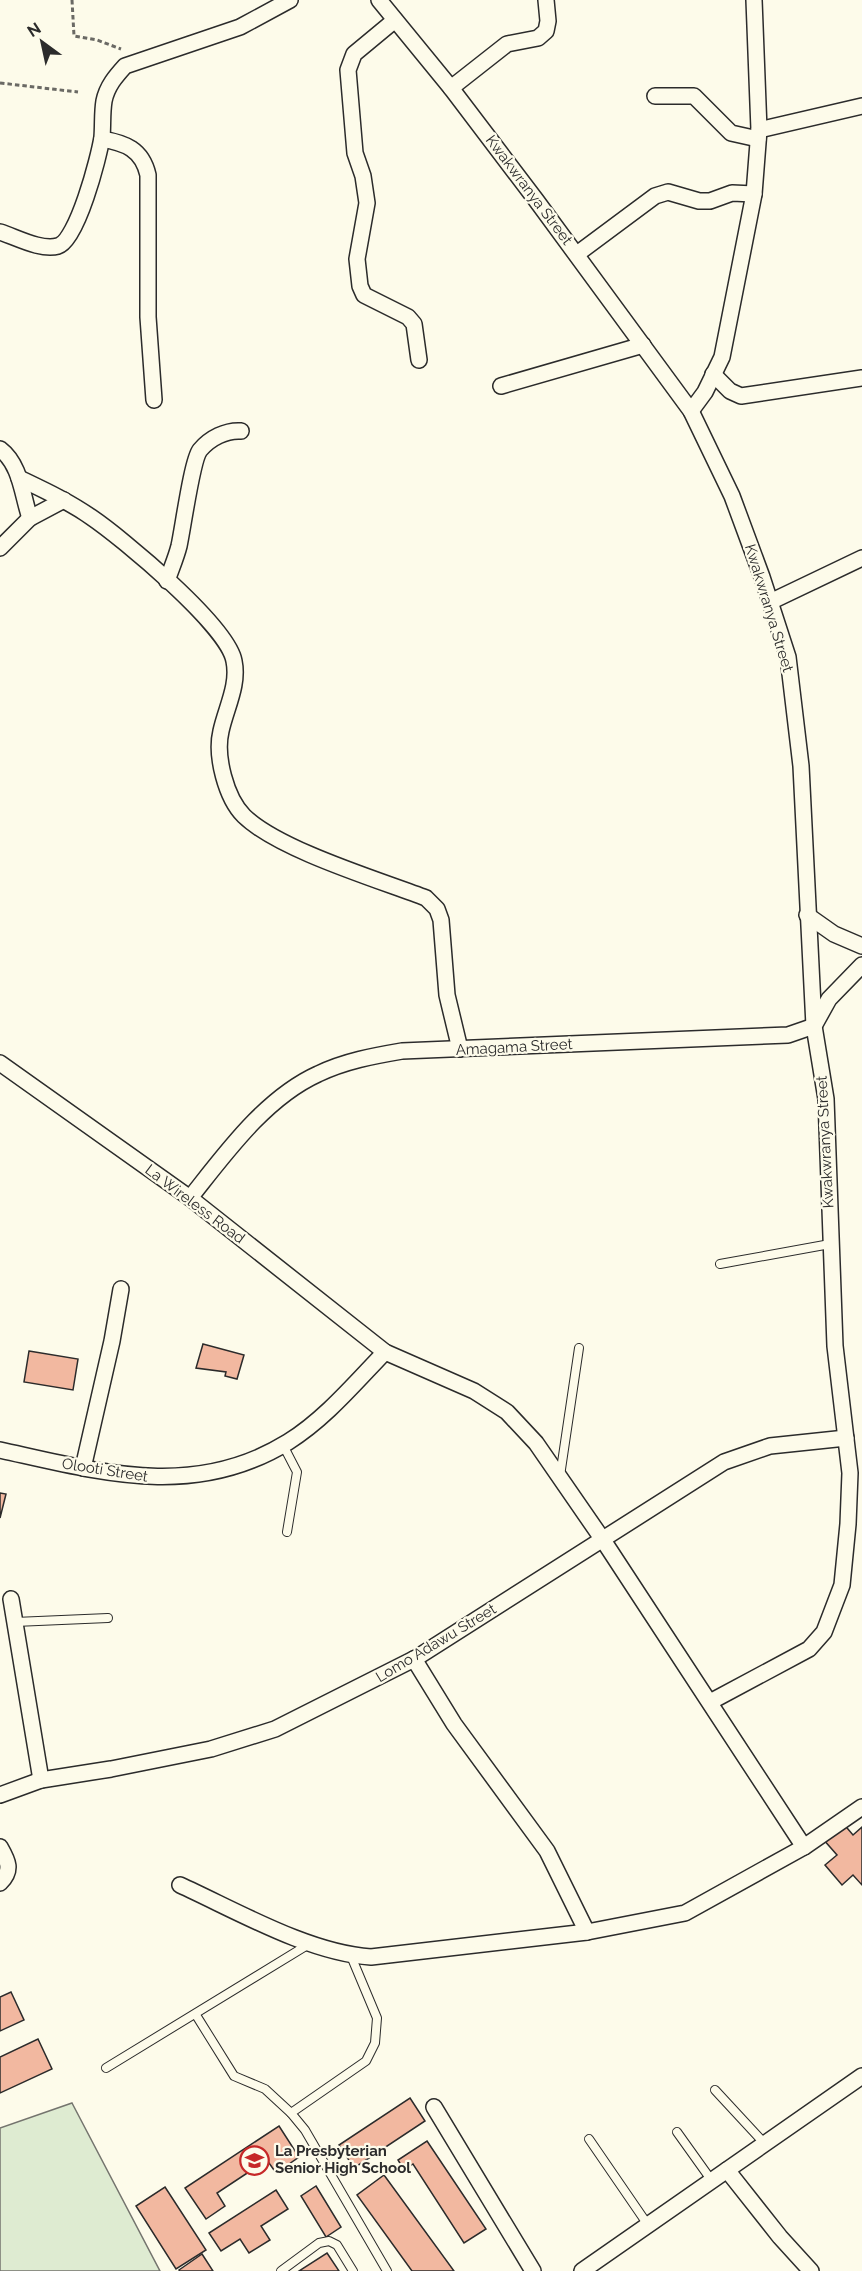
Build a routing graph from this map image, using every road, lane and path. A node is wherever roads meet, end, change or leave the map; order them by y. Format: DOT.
graph roads {
  1 [pos="72,0"];
  2 [pos="290,0"];
  3 [pos="379,0"];
  4 [pos="546,0"];
  5 [pos="754,0"];
  6 [pos="395,20"];
  7 [pos="146,58"];
  8 [pos="0,83"];
  9 [pos="451,88"];
  10 [pos="78,92"];
  11 [pos="655,96"];
  12 [pos="862,106"];
  13 [pos="759,135"];
  14 [pos="102,139"];
  15 [pos="754,194"];
  16 [pos="0,232"];
  17 [pos="577,254"];
  18 [pos="643,345"];
  19 [pos="419,360"];
  20 [pos="714,374"];
  21 [pos="862,378"];
  22 [pos="501,386"];
  23 [pos="154,400"];
  24 [pos="691,411"];
  25 [pos="241,431"];
  26 [pos="0,449"];
  27 [pos="19,478"];
  28 [pos="64,500"];
  29 [pos="30,518"];
  30 [pos="0,548"];
  31 [pos="862,558"];
  32 [pos="167,581"];
  33 [pos="770,602"];
  34 [pos="807,915"];
  35 [pos="862,946"];
  36 [pos="862,965"];
  37 [pos="814,1026"];
  38 [pos="460,1049"];
  39 [pos="0,1063"];
  40 [pos="190,1198"];
  41 [pos="830,1244"];
  42 [pos="720,1264"];
  43 [pos="121,1289"];
  44 [pos="579,1348"];
  45 [pos="385,1352"];
  46 [pos="846,1438"];
  47 [pos="283,1445"];
  48 [pos="0,1450"];
  49 [pos="83,1468"];
  50 [pos="560,1477"];
  51 [pos="287,1532"];
  52 [pos="603,1540"];
  53 [pos="11,1599"];
  54 [pos="108,1618"];
  55 [pos="15,1622"];
  56 [pos="414,1659"];
  57 [pos="710,1702"];
  58 [pos="41,1780"];
  59 [pos="0,1795"];
  60 [pos="862,1806"];
  61 [pos="0,1847"];
  62 [pos="804,1847"];
  63 [pos="0,1883"];
  64 [pos="180,1885"];
  65 [pos="587,1932"];
  66 [pos="310,1944"];
  67 [pos="351,1956"];
  68 [pos="196,2015"];
  69 [pos="106,2068"];
  70 [pos="862,2076"];
  71 [pos="715,2090"];
  72 [pos="434,2107"];
  73 [pos="291,2113"];
  74 [pos="678,2132"];
  75 [pos="589,2139"];
  76 [pos="765,2144"];
  77 [pos="727,2170"];
  78 [pos="712,2181"];
  79 [pos="648,2226"];
  80 [pos="281,2271"];
  81 [pos="353,2271"];
  82 [pos="387,2271"];
  83 [pos="533,2271"];
  84 [pos="582,2271"];
  85 [pos="812,2271"];
  1 -- 7 [label="path"];
  2 -- 7 [label="street"];
  3 -- 6 [label="street, Kwakwranya Street"];
  4 -- 9 [label="street"];
  5 -- 13 [label="street"];
  6 -- 9 [label="street, Kwakwranya Street"];
  6 -- 19 [label="street"];
  7 -- 14 [label="street"];
  8 -- 10 [label="path"];
  9 -- 17 [label="street, Kwakwranya Street"];
  11 -- 13 [label="street"];
  12 -- 13 [label="street"];
  13 -- 15 [label="street"];
  14 -- 16 [label="street"];
  14 -- 23 [label="street"];
  15 -- 17 [label="street"];
  15 -- 20 [label="street"];
  17 -- 18 [label="street, Kwakwranya Street"];
  18 -- 22 [label="street"];
  18 -- 24 [label="street, Kwakwranya Street"];
  20 -- 21 [label="street"];
  20 -- 24 [label="street"];
  24 -- 33 [label="street, Kwakwranya Street"];
  25 -- 32 [label="street"];
  26 -- 27 [label="street"];
  27 -- 28 [label="street"];
  27 -- 29 [label="street"];
  28 -- 29 [label="street"];
  28 -- 32 [label="street"];
  29 -- 30 [label="street"];
  31 -- 33 [label="street"];
  32 -- 38 [label="street"];
  33 -- 34 [label="street, Kwakwranya Street"];
  34 -- 35 [label="street"];
  34 -- 37 [label="street, Kwakwranya Street"];
  36 -- 37 [label="street"];
  37 -- 38 [label="street, Amagama Street"];
  37 -- 41 [label="street, Kwakwranya Street"];
  38 -- 40 [label="street, Amagama Street"];
  39 -- 40 [label="street, La Wireless Road"];
  40 -- 45 [label="street, La Wireless Road"];
  41 -- 42 [label="lane"];
  41 -- 46 [label="street, Kwakwranya Street"];
  43 -- 49 [label="street"];
  44 -- 50 [label="lane"];
  45 -- 47 [label="street, Olooti Street"];
  45 -- 50 [label="street, La Wireless Road"];
  46 -- 52 [label="street, Lomo Adawu Street"];
  46 -- 57 [label="street, Kwakwranya Street"];
  47 -- 49 [label="street, Olooti Street"];
  47 -- 51 [label="lane"];
  48 -- 49 [label="street, Olooti Street"];
  50 -- 52 [label="street, La Wireless Road"];
  52 -- 56 [label="street, Lomo Adawu Street"];
  52 -- 57 [label="street, La Wireless Road"];
  53 -- 55 [label="street"];
  54 -- 55 [label="lane"];
  55 -- 58 [label="street"];
  56 -- 58 [label="street, Lomo Adawu Street"];
  56 -- 65 [label="street"];
  57 -- 62 [label="street, La Wireless Road"];
  58 -- 59 [label="street, Lomo Adawu Street"];
  60 -- 62 [label="street"];
  61 -- 63 [label="street"];
  62 -- 65 [label="street"];
  64 -- 66 [label="street"];
  65 -- 67 [label="street"];
  66 -- 67 [label="street"];
  66 -- 68 [label="lane"];
  67 -- 73 [label="lane"];
  68 -- 69 [label="lane"];
  68 -- 73 [label="lane"];
  70 -- 76 [label="street"];
  71 -- 76 [label="lane"];
  72 -- 83 [label="street"];
  73 -- 82 [label="lane"];
  74 -- 78 [label="lane"];
  75 -- 79 [label="lane"];
  76 -- 77 [label="street"];
  77 -- 78 [label="street"];
  77 -- 85 [label="street"];
  78 -- 79 [label="street"];
  79 -- 84 [label="street"];
  80 -- 81 [label="lane"];
}
